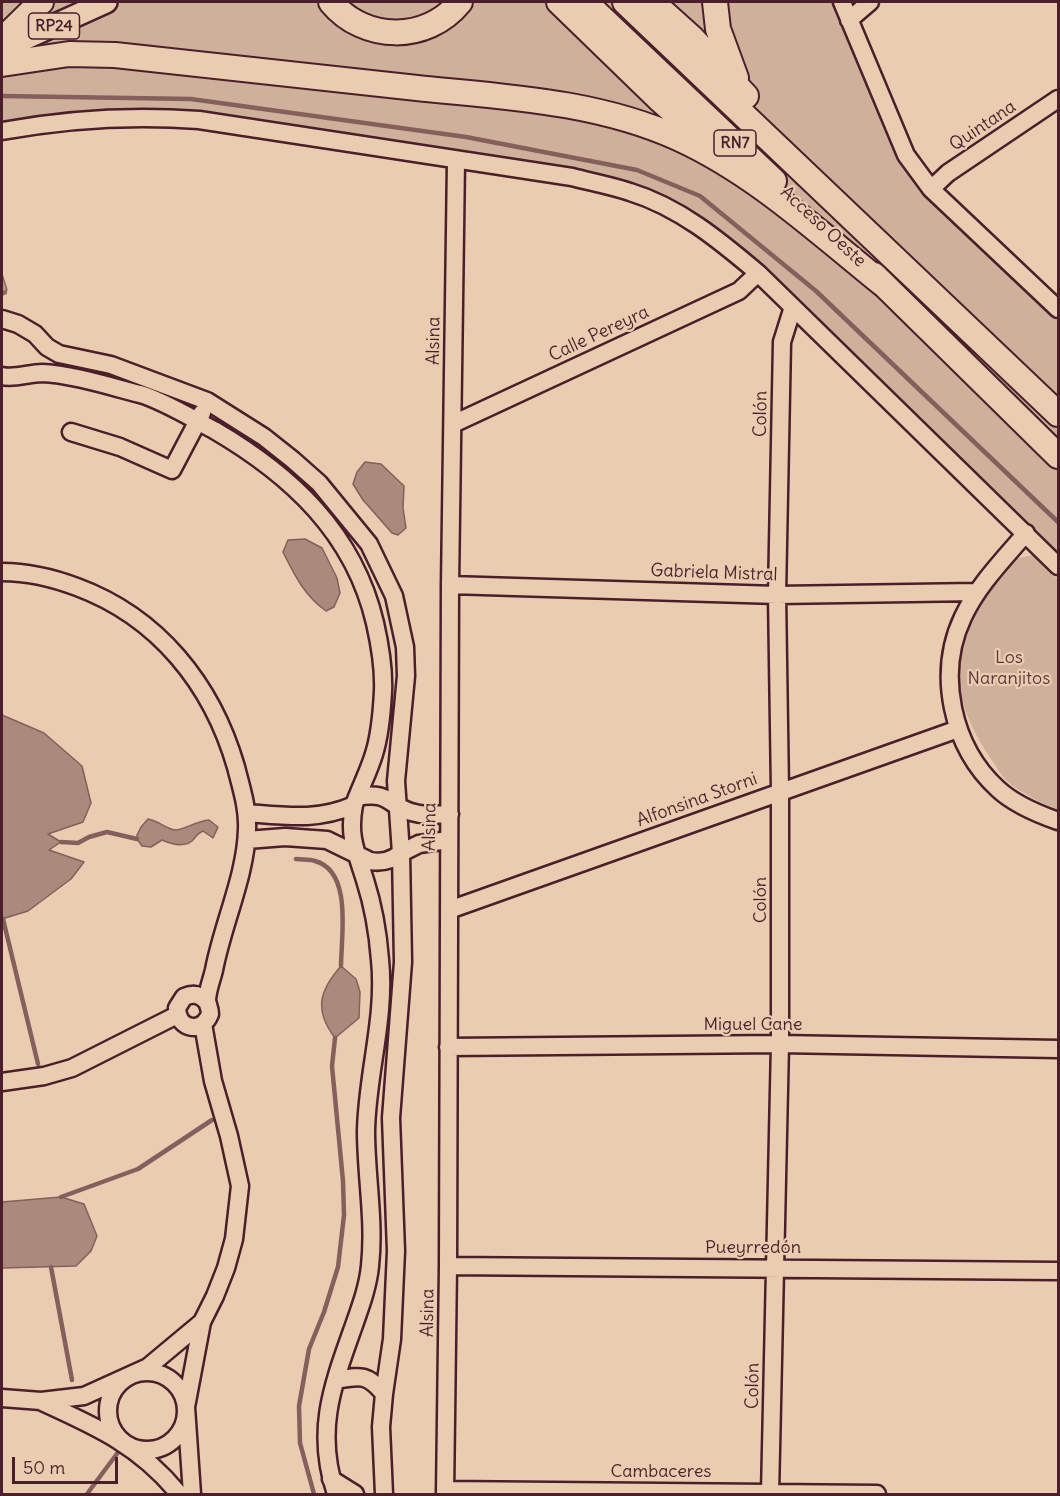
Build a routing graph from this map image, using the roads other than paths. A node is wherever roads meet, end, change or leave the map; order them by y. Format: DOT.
graph roads {
  1 [pos="41,2"];
  2 [pos="106,2"];
  3 [pos="332,2"];
  4 [pos="460,2"];
  5 [pos="559,2"];
  6 [pos="585,2"];
  7 [pos="625,2"];
  8 [pos="652,2"];
  9 [pos="715,2"];
  10 [pos="842,2"];
  11 [pos="870,2"];
  12 [pos="849,20"];
  13 [pos="2,40"];
  14 [pos="2,49"];
  15 [pos="2,64"];
  16 [pos="742,91"];
  17 [pos="1059,99"];
  18 [pos="2,131"];
  19 [pos="456,161"];
  20 [pos="752,178"];
  21 [pos="932,189"];
  22 [pos="836,200"];
  23 [pos="758,273"];
  24 [pos="884,285"];
  25 [pos="793,307"];
  26 [pos="1059,309"];
  27 [pos="2,319"];
  28 [pos="70,357"];
  29 [pos="2,376"];
  30 [pos="67,377"];
  31 [pos="207,401"];
  32 [pos="1059,414"];
  33 [pos="198,421"];
  34 [pos="453,424"];
  35 [pos="71,432"];
  36 [pos="1059,456"];
  37 [pos="1026,533"];
  38 [pos="1059,566"];
  39 [pos="2,573"];
  40 [pos="450,585"];
  41 [pos="976,592"];
  42 [pos="777,595"];
  43 [pos="958,729"];
  44 [pos="780,791"];
  45 [pos="356,801"];
  46 [pos="399,807"];
  47 [pos="247,813"];
  48 [pos="450,814"];
  49 [pos="1059,821"];
  50 [pos="247,840"];
  51 [pos="449,840"];
  52 [pos="401,853"];
  53 [pos="356,854"];
  54 [pos="449,910"];
  55 [pos="218,948"];
  56 [pos="190,994"];
  57 [pos="207,1002"];
  58 [pos="177,1015"];
  59 [pos="203,1024"];
  60 [pos="780,1044"];
  61 [pos="448,1047"];
  62 [pos="1059,1049"];
  63 [pos="2,1082"];
  64 [pos="448,1266"];
  65 [pos="774,1268"];
  66 [pos="1059,1271"];
  67 [pos="202,1322"];
  68 [pos="128,1377"];
  69 [pos="336,1380"];
  70 [pos="384,1394"];
  71 [pos="2,1398"];
  72 [pos="41,1401"];
  73 [pos="186,1407"];
  74 [pos="125,1444"];
  75 [pos="334,1486"];
  76 [pos="383,1488"];
  77 [pos="445,1492"];
  78 [pos="770,1493"];
  79 [pos="179,1494"];
  80 [pos="192,1494"];
  81 [pos="355,1494"];
  82 [pos="365,1494"];
  83 [pos="877,1494"];
  1 -- 13 [label="highway"];
  2 -- 14 [label="main road, RP24"];
  3 -- 4 [label="highway"];
  5 -- 20 [label="highway"];
  6 -- 24 [label="highway, Acceso Oeste / RN7"];
  7 -- 22 [label="highway, Acceso Oeste / RN7"];
  8 -- 16 [label="highway"];
  9 -- 16 [label="highway"];
  10 -- 12 [label="street"];
  11 -- 12 [label="street"];
  12 -- 21 [label="street"];
  15 -- 20 [label="highway"];
  16 -- 22 [label="highway"];
  17 -- 21 [label="street, Quintana"];
  18 -- 19 [label="street"];
  19 -- 23 [label="street"];
  19 -- 34 [label="street, Alsina"];
  20 -- 24 [label="highway"];
  21 -- 26 [label="street"];
  22 -- 32 [label="highway, Acceso Oeste / RN7"];
  23 -- 25 [label="street"];
  23 -- 34 [label="street, Calle Pereyra"];
  24 -- 36 [label="highway, Acceso Oeste / RN7"];
  25 -- 37 [label="street"];
  25 -- 42 [label="street, Colón"];
  27 -- 28 [label="street"];
  28 -- 30 [label="street"];
  28 -- 31 [label="street"];
  29 -- 30 [label="street"];
  30 -- 33 [label="street"];
  31 -- 33 [label="street"];
  31 -- 46 [label="street"];
  33 -- 35 [label="street"];
  33 -- 45 [label="street"];
  34 -- 40 [label="street, Alsina"];
  37 -- 38 [label="street"];
  37 -- 41 [label="street"];
  39 -- 47 [label="street"];
  40 -- 42 [label="street, Gabriela Mistral"];
  40 -- 48 [label="street, Alsina"];
  41 -- 42 [label="street, Gabriela Mistral"];
  41 -- 43 [label="street"];
  42 -- 44 [label="street, Colón"];
  43 -- 44 [label="street, Alfonsina Storni"];
  43 -- 49 [label="street"];
  44 -- 54 [label="street, Alfonsina Storni"];
  44 -- 60 [label="street, Colón"];
  45 -- 46 [label="street"];
  45 -- 47 [label="street"];
  45 -- 53 [label="street"];
  46 -- 48 [label="street"];
  46 -- 52 [label="street"];
  47 -- 50 [label="street"];
  48 -- 51 [label="street, Alsina"];
  50 -- 53 [label="street"];
  50 -- 55 [label="street"];
  51 -- 52 [label="street"];
  51 -- 54 [label="street, Alsina"];
  52 -- 53 [label="street"];
  52 -- 70 [label="street"];
  53 -- 69 [label="street"];
  54 -- 61 [label="street, Alsina"];
  55 -- 56 [label="street"];
  55 -- 57 [label="street"];
  56 -- 57 [label="street"];
  56 -- 58 [label="street"];
  57 -- 59 [label="street"];
  58 -- 59 [label="street"];
  58 -- 63 [label="street"];
  59 -- 67 [label="street"];
  60 -- 61 [label="street, Miguel Cane"];
  60 -- 62 [label="street, Miguel Cane"];
  60 -- 65 [label="street, Colón"];
  61 -- 64 [label="street, Alsina"];
  64 -- 65 [label="street, Pueyrredón"];
  64 -- 77 [label="street, Alsina"];
  65 -- 66 [label="street, Pueyrredón"];
  65 -- 78 [label="street, Colón"];
  67 -- 68 [label="street"];
  67 -- 73 [label="street"];
  68 -- 72 [label="street"];
  68 -- 73 [label="street"];
  68 -- 74 [label="street"];
  69 -- 70 [label="street"];
  69 -- 75 [label="street"];
  70 -- 76 [label="street"];
  71 -- 72 [label="street"];
  72 -- 74 [label="street"];
  73 -- 74 [label="street"];
  73 -- 80 [label="street"];
  74 -- 79 [label="street"];
  75 -- 81 [label="street"];
  76 -- 82 [label="street"];
  77 -- 78 [label="street, Cambaceres"];
  78 -- 83 [label="street, Cambaceres"];
}
